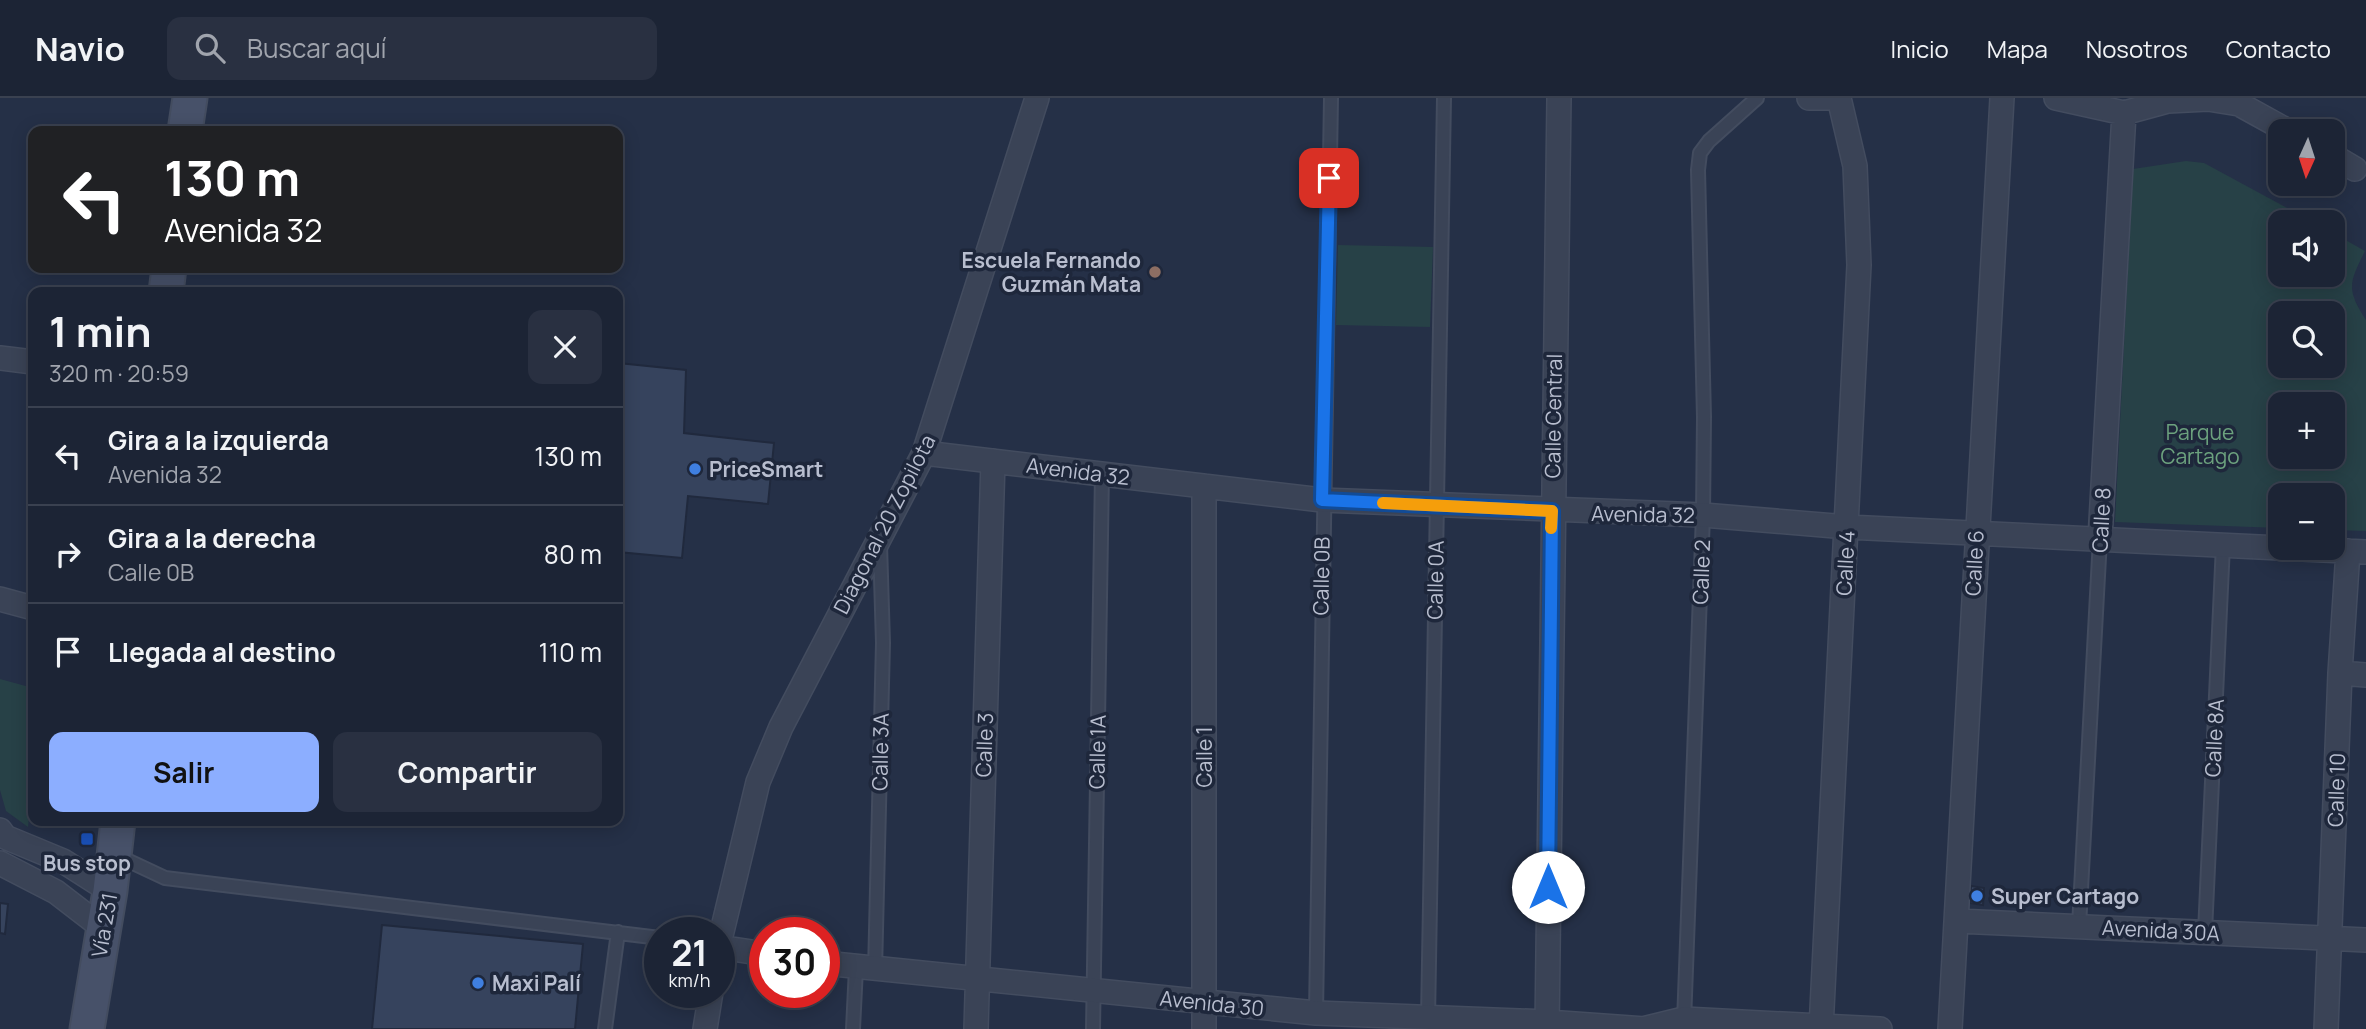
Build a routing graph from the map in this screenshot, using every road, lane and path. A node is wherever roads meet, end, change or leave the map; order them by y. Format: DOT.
graph roads {
  1 [pos="190,98"];
  2 [pos="1037,98"];
  3 [pos="1331,98"];
  4 [pos="1444,98"];
  5 [pos="1539,98"];
  6 [pos="1559,98"];
  7 [pos="1757,98"];
  8 [pos="1809,98"];
  9 [pos="1833,98"];
  10 [pos="1839,98"];
  11 [pos="2003,98"];
  12 [pos="2056,98"];
  13 [pos="2124,113"];
  14 [pos="2268,120"];
  15 [pos="186,126"];
  16 [pos="2345,163"];
  17 [pos="2355,169"];
  18 [pos="0,358"];
  19 [pos="28,361"];
  20 [pos="924,453"];
  21 [pos="993,461"];
  22 [pos="1102,474"];
  23 [pos="1204,486"];
  24 [pos="1322,500"];
  25 [pos="1436,506"];
  26 [pos="1552,511"];
  27 [pos="1703,515"];
  28 [pos="1847,527"];
  29 [pos="880,533"];
  30 [pos="1976,533"];
  31 [pos="2100,539"];
  32 [pos="2223,545"];
  33 [pos="2268,547"];
  34 [pos="2357,552"];
  35 [pos="0,599"];
  36 [pos="28,607"];
  37 [pos="2340,673"];
  38 [pos="2366,675"];
  39 [pos="118,826"];
  40 [pos="0,830"];
  41 [pos="116,855"];
  42 [pos="0,863"];
  43 [pos="110,891"];
  44 [pos="726,917"];
  45 [pos="1957,921"];
  46 [pos="2079,926"];
  47 [pos="104,929"];
  48 [pos="618,932"];
  49 [pos="2205,932"];
  50 [pos="644,936"];
  51 [pos="2331,938"];
  52 [pos="2366,940"];
  53 [pos="840,965"];
  54 [pos="866,969"];
  55 [pos="977,979"];
  56 [pos="1094,990"];
  57 [pos="1204,1003"];
  58 [pos="708,1008"];
  59 [pos="1316,1013"];
  60 [pos="1427,1019"];
  61 [pos="1684,1024"];
  62 [pos="1547,1025"];
  63 [pos="1821,1027"];
  64 [pos="87,1029"];
  65 [pos="605,1029"];
  66 [pos="705,1029"];
  67 [pos="853,1029"];
  68 [pos="976,1029"];
  69 [pos="1093,1029"];
  70 [pos="1204,1029"];
  71 [pos="1644,1029"];
  72 [pos="1880,1029"];
  73 [pos="1950,1029"];
  74 [pos="2326,1029"];
  1 -- 15 [label="main road"];
  2 -- 20 [label="street, Diagonal 20 Zopilota"];
  3 -- 24 [label="lane, Calle 0B"];
  4 -- 25 [label="lane, Calle 0A"];
  5 -- 6 [label="street"];
  6 -- 26 [label="street, Calle Central"];
  7 -- 27 [label="lane, Calle 2"];
  8 -- 9 [label="street"];
  10 -- 28 [label="street, Calle 4"];
  11 -- 30 [label="street, Calle 6"];
  12 -- 13 [label="street"];
  13 -- 14 [label="street"];
  13 -- 31 [label="street, Calle 8"];
  16 -- 17 [label="street"];
  18 -- 19 [label="street"];
  20 -- 21 [label="street, Avenida 32"];
  20 -- 29 [label="street, Diagonal 20 Zopilota"];
  21 -- 22 [label="street, Avenida 32"];
  21 -- 55 [label="street, Calle 3"];
  22 -- 23 [label="street, Avenida 32"];
  22 -- 56 [label="lane, Calle 1A"];
  23 -- 24 [label="street, Avenida 32"];
  23 -- 57 [label="street, Calle 1"];
  24 -- 25 [label="street, Avenida 32"];
  24 -- 59 [label="lane, Calle 0B"];
  25 -- 26 [label="street, Avenida 32"];
  25 -- 60 [label="lane, Calle 0A"];
  26 -- 27 [label="street, Avenida 32"];
  26 -- 62 [label="street, Calle Central"];
  27 -- 28 [label="street, Avenida 32"];
  27 -- 61 [label="lane, Calle 2"];
  28 -- 30 [label="street, Avenida 32"];
  28 -- 63 [label="street, Calle 4"];
  29 -- 44 [label="street, Diagonal 20 Zopilota"];
  29 -- 54 [label="lane, Calle 3A"];
  30 -- 31 [label="street, Avenida 32"];
  30 -- 45 [label="street, Calle 6"];
  31 -- 32 [label="street, Avenida 32"];
  31 -- 46 [label="lane, Calle 8"];
  32 -- 33 [label="street, Avenida 32"];
  32 -- 49 [label="lane, Calle 8A"];
  34 -- 37 [label="street, Calle 10"];
  35 -- 36 [label="street"];
  37 -- 38 [label="street"];
  37 -- 51 [label="street, Calle 10"];
  39 -- 41 [label="main road, Vía 231"];
  40 -- 43 [label="street"];
  41 -- 43 [label="main road, Vía 231"];
  41 -- 48 [label="lane"];
  42 -- 47 [label="street"];
  43 -- 47 [label="main road, Vía 231"];
  45 -- 46 [label="street, Avenida 30A"];
  45 -- 73 [label="street, Calle 6"];
  46 -- 49 [label="street, Avenida 30A"];
  47 -- 64 [label="main road, Vía 231"];
  48 -- 50 [label="lane"];
  48 -- 65 [label="lane"];
  49 -- 51 [label="street, Avenida 30A"];
  51 -- 52 [label="street, Avenida 30A"];
  51 -- 74 [label="street, Calle 10"];
  53 -- 54 [label="street, Avenida 30"];
  54 -- 55 [label="street, Avenida 30"];
  54 -- 67 [label="lane, Calle 3A"];
  55 -- 56 [label="street, Avenida 30"];
  55 -- 68 [label="street, Calle 3"];
  56 -- 57 [label="street, Avenida 30"];
  56 -- 69 [label="lane, Calle 1A"];
  57 -- 59 [label="street, Avenida 30"];
  57 -- 70 [label="street, Calle 1"];
  58 -- 66 [label="street"];
  59 -- 60 [label="street, Avenida 30"];
  60 -- 62 [label="street, Avenida 30"];
  61 -- 63 [label="street, Avenida 30"];
  61 -- 71 [label="street, Avenida 30"];
  62 -- 71 [label="street, Avenida 30"];
  63 -- 72 [label="street, Avenida 30"];
}
